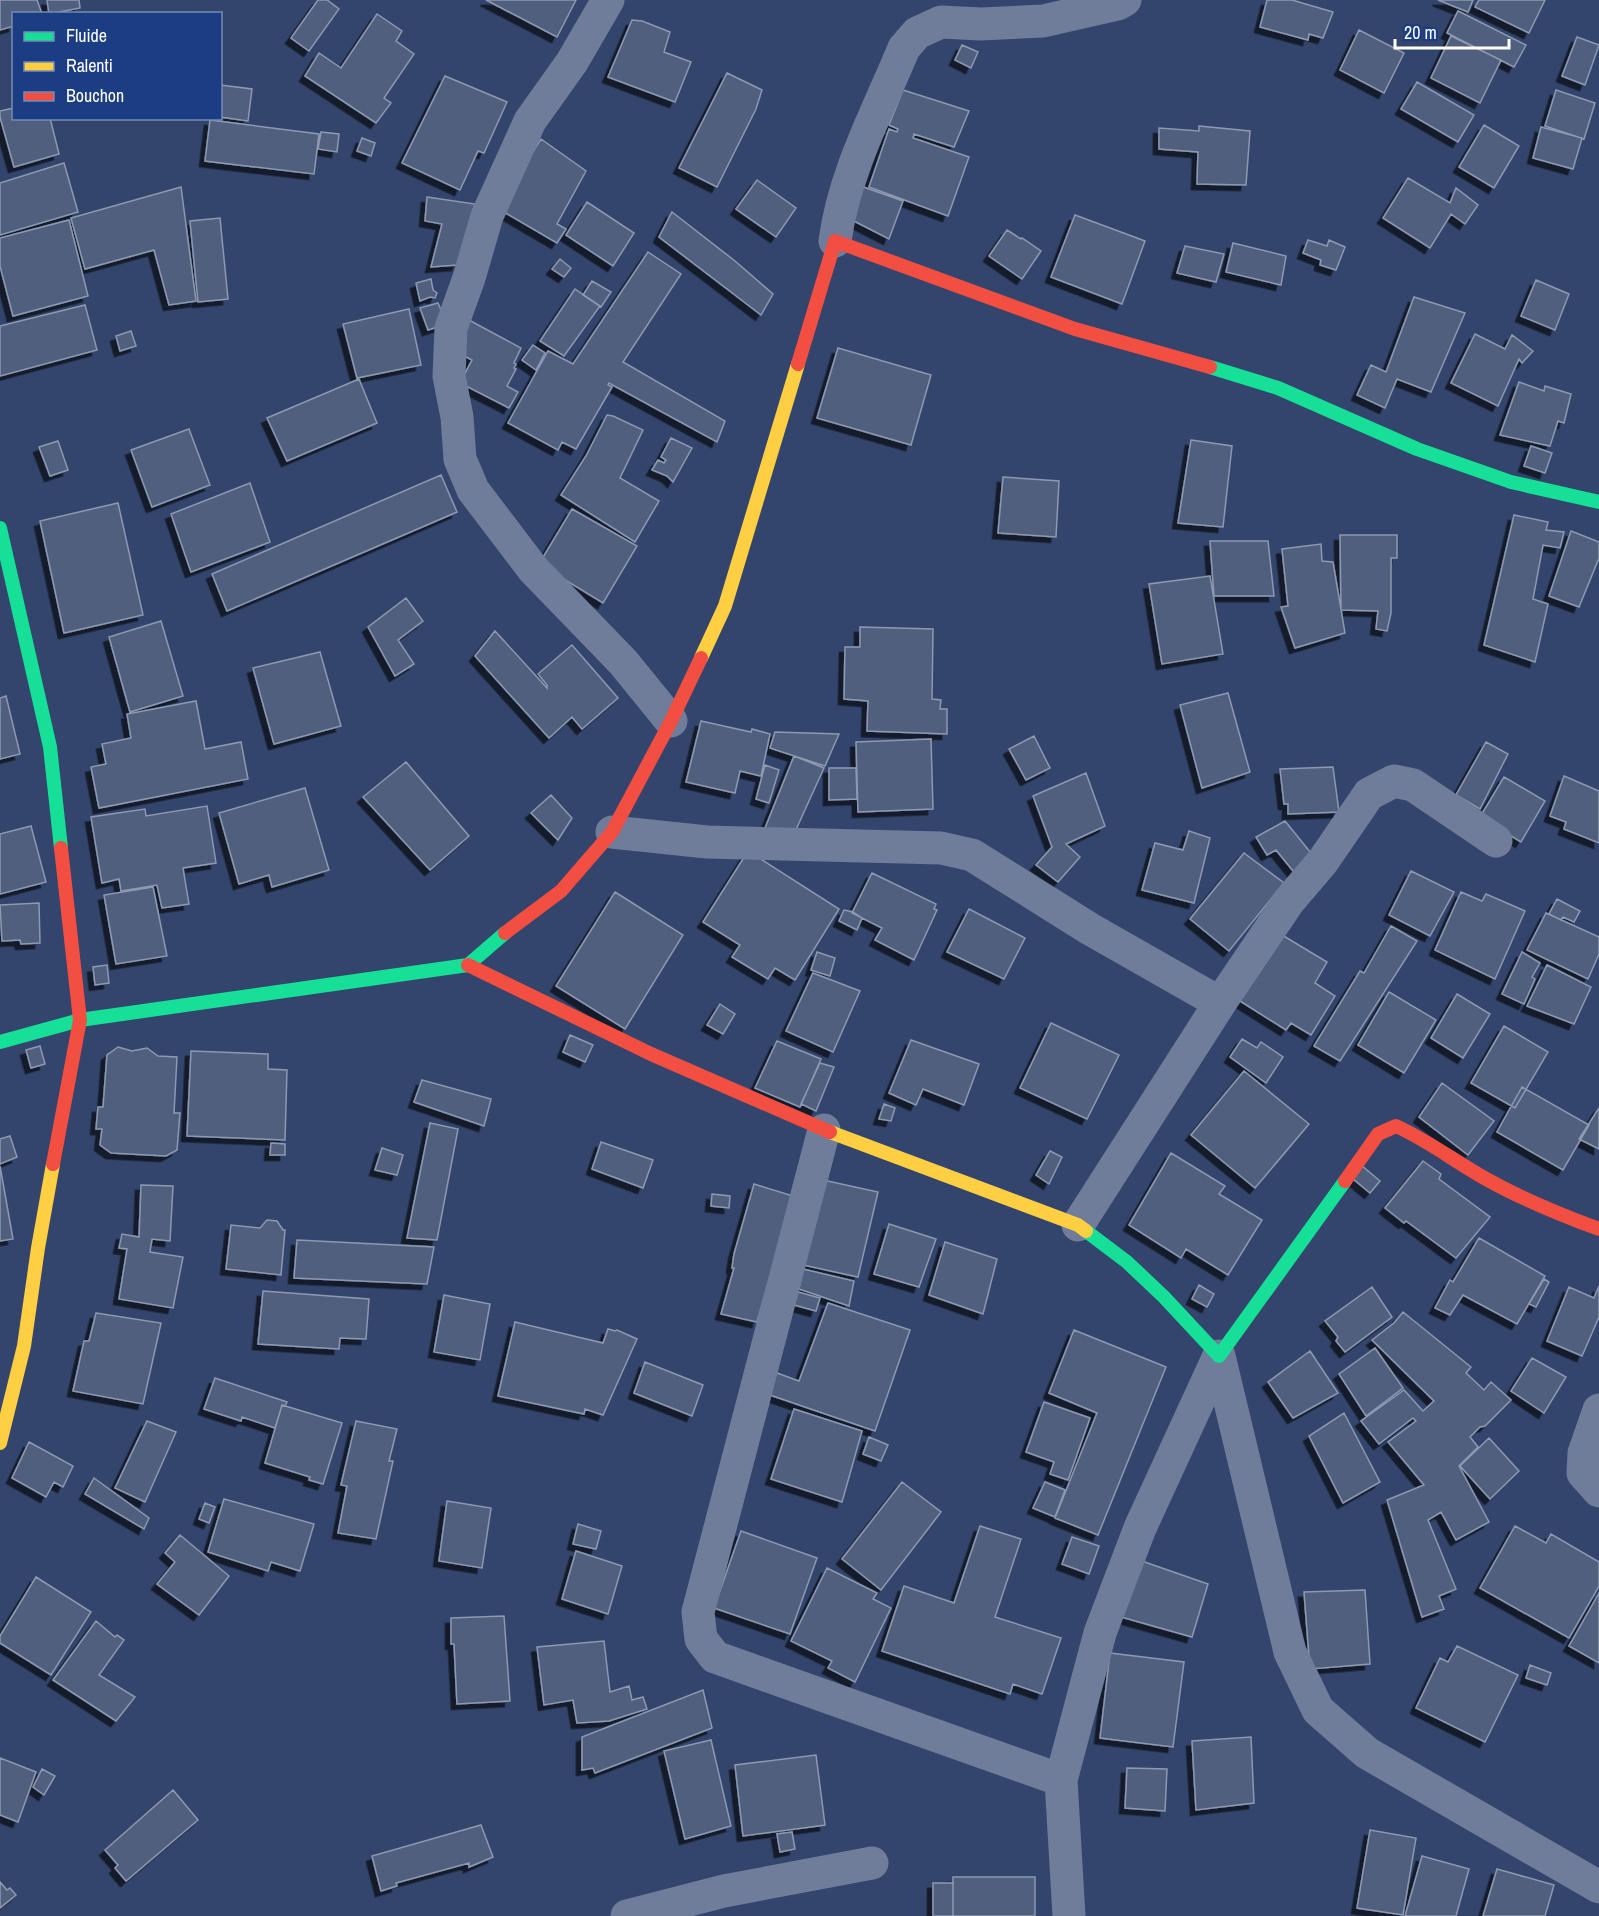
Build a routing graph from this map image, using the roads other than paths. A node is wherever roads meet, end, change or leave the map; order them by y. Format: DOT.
graph roads {
  1 [pos="608,0"];
  2 [pos="1125,0"];
  3 [pos="835,241"];
  4 [pos="1599,502"];
  5 [pos="0,528"];
  6 [pos="671,721"];
  7 [pos="612,832"];
  8 [pos="1496,841"];
  9 [pos="468,965"];
  10 [pos="1220,1003"];
  11 [pos="80,1020"];
  12 [pos="0,1042"];
  13 [pos="824,1130"];
  14 [pos="1078,1225"];
  15 [pos="1599,1229"];
  16 [pos="1219,1356"];
  17 [pos="1599,1410"];
  18 [pos="0,1443"];
  19 [pos="1599,1491"];
  20 [pos="1061,1780"];
  21 [pos="873,1863"];
  22 [pos="1599,1887"];
  23 [pos="627,1916"];
  24 [pos="1069,1916"];
  1 -- 6 [label="street"];
  2 -- 3 [label="street"];
  3 -- 4 [label="street"];
  3 -- 6 [label="street"];
  5 -- 11 [label="street"];
  6 -- 7 [label="street"];
  7 -- 9 [label="street"];
  7 -- 10 [label="street"];
  8 -- 10 [label="street"];
  9 -- 11 [label="street"];
  9 -- 13 [label="street"];
  10 -- 14 [label="street"];
  11 -- 12 [label="street"];
  11 -- 18 [label="street"];
  13 -- 14 [label="street"];
  13 -- 20 [label="street"];
  14 -- 16 [label="street"];
  15 -- 16 [label="street"];
  16 -- 20 [label="street"];
  16 -- 22 [label="street"];
  17 -- 19 [label="street"];
  20 -- 24 [label="street"];
  21 -- 23 [label="street"];
}
